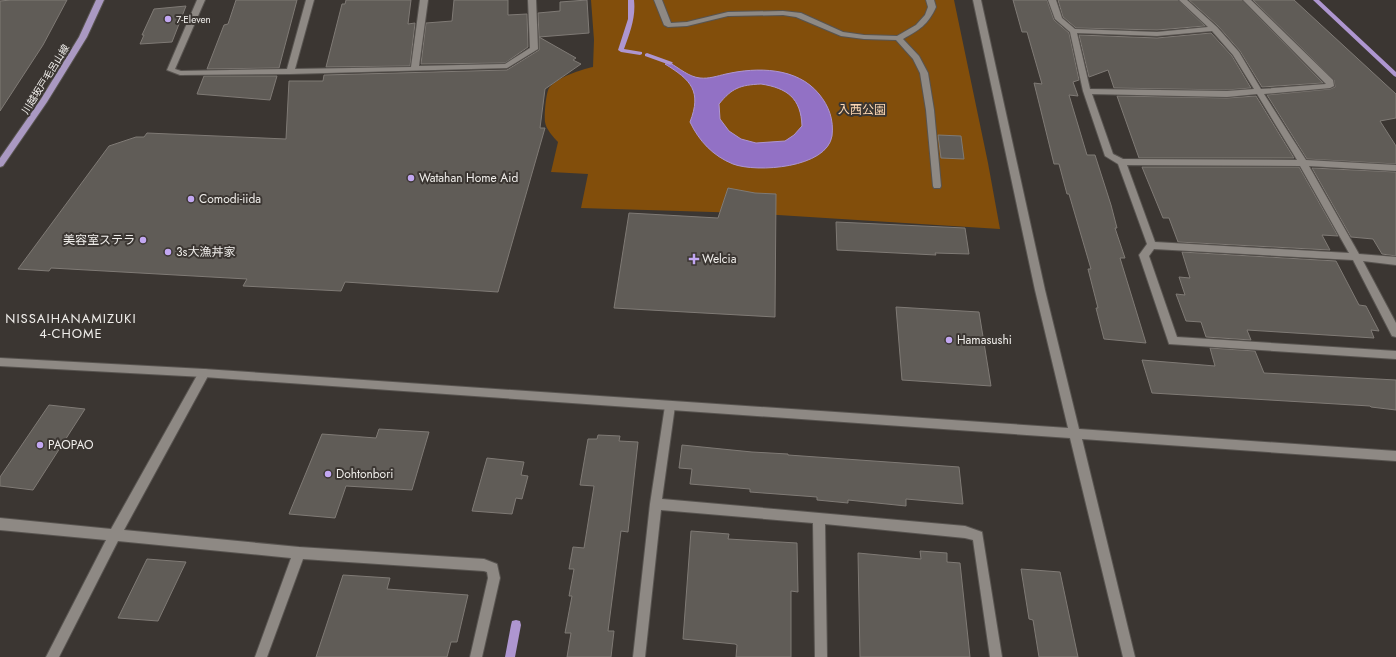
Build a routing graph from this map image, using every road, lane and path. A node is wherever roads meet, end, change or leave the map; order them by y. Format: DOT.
graph roads {
  1 [pos="100,0"];
  2 [pos="201,0"];
  3 [pos="310,0"];
  4 [pos="424,0"];
  5 [pos="532,0"];
  6 [pos="658,0"];
  7 [pos="930,0"];
  8 [pos="976,0"];
  9 [pos="1052,0"];
  10 [pos="1183,0"];
  11 [pos="1247,0"];
  12 [pos="1214,29"];
  13 [pos="1073,31"];
  14 [pos="898,38"];
  15 [pos="415,69"];
  16 [pos="290,72"];
  17 [pos="1087,91"];
  18 [pos="1260,91"];
  19 [pos="1122,162"];
  20 [pos="0,164"];
  21 [pos="1303,164"];
  22 [pos="1396,168"];
  23 [pos="937,186"];
  24 [pos="1152,245"];
  25 [pos="1356,257"];
  26 [pos="1396,261"];
  27 [pos="1396,333"];
  28 [pos="1396,355"];
  29 [pos="0,362"];
  30 [pos="204,373"];
  31 [pos="670,406"];
  32 [pos="1076,435"];
  33 [pos="1396,456"];
  34 [pos="656,504"];
  35 [pos="819,518"];
  36 [pos="0,524"];
  37 [pos="114,536"];
  38 [pos="299,552"];
  39 [pos="52,657"];
  40 [pos="261,657"];
  41 [pos="476,657"];
  42 [pos="639,657"];
  43 [pos="821,657"];
  44 [pos="996,657"];
  45 [pos="1129,657"];
  1 -- 20 [label="main road, 川越坂戸毛呂山線"];
  2 -- 16 [label="street"];
  3 -- 16 [label="street"];
  4 -- 15 [label="street"];
  5 -- 15 [label="street"];
  6 -- 14 [label="street"];
  7 -- 14 [label="street"];
  8 -- 32 [label="street"];
  9 -- 13 [label="street"];
  10 -- 12 [label="street"];
  11 -- 18 [label="street"];
  12 -- 13 [label="street"];
  12 -- 18 [label="street"];
  13 -- 17 [label="street"];
  14 -- 23 [label="street"];
  15 -- 16 [label="street"];
  17 -- 18 [label="street"];
  17 -- 19 [label="street"];
  18 -- 21 [label="street"];
  19 -- 21 [label="street"];
  19 -- 24 [label="street"];
  21 -- 22 [label="street"];
  21 -- 25 [label="street"];
  24 -- 25 [label="street"];
  24 -- 28 [label="street"];
  25 -- 26 [label="street"];
  25 -- 27 [label="street"];
  29 -- 30 [label="street"];
  30 -- 31 [label="street"];
  30 -- 37 [label="street"];
  31 -- 32 [label="street"];
  31 -- 34 [label="street"];
  32 -- 33 [label="street"];
  32 -- 45 [label="street"];
  34 -- 35 [label="street"];
  34 -- 42 [label="street"];
  35 -- 43 [label="street"];
  35 -- 44 [label="street"];
  36 -- 37 [label="street"];
  37 -- 38 [label="street"];
  37 -- 39 [label="street"];
  38 -- 40 [label="street"];
  38 -- 41 [label="street"];
}
